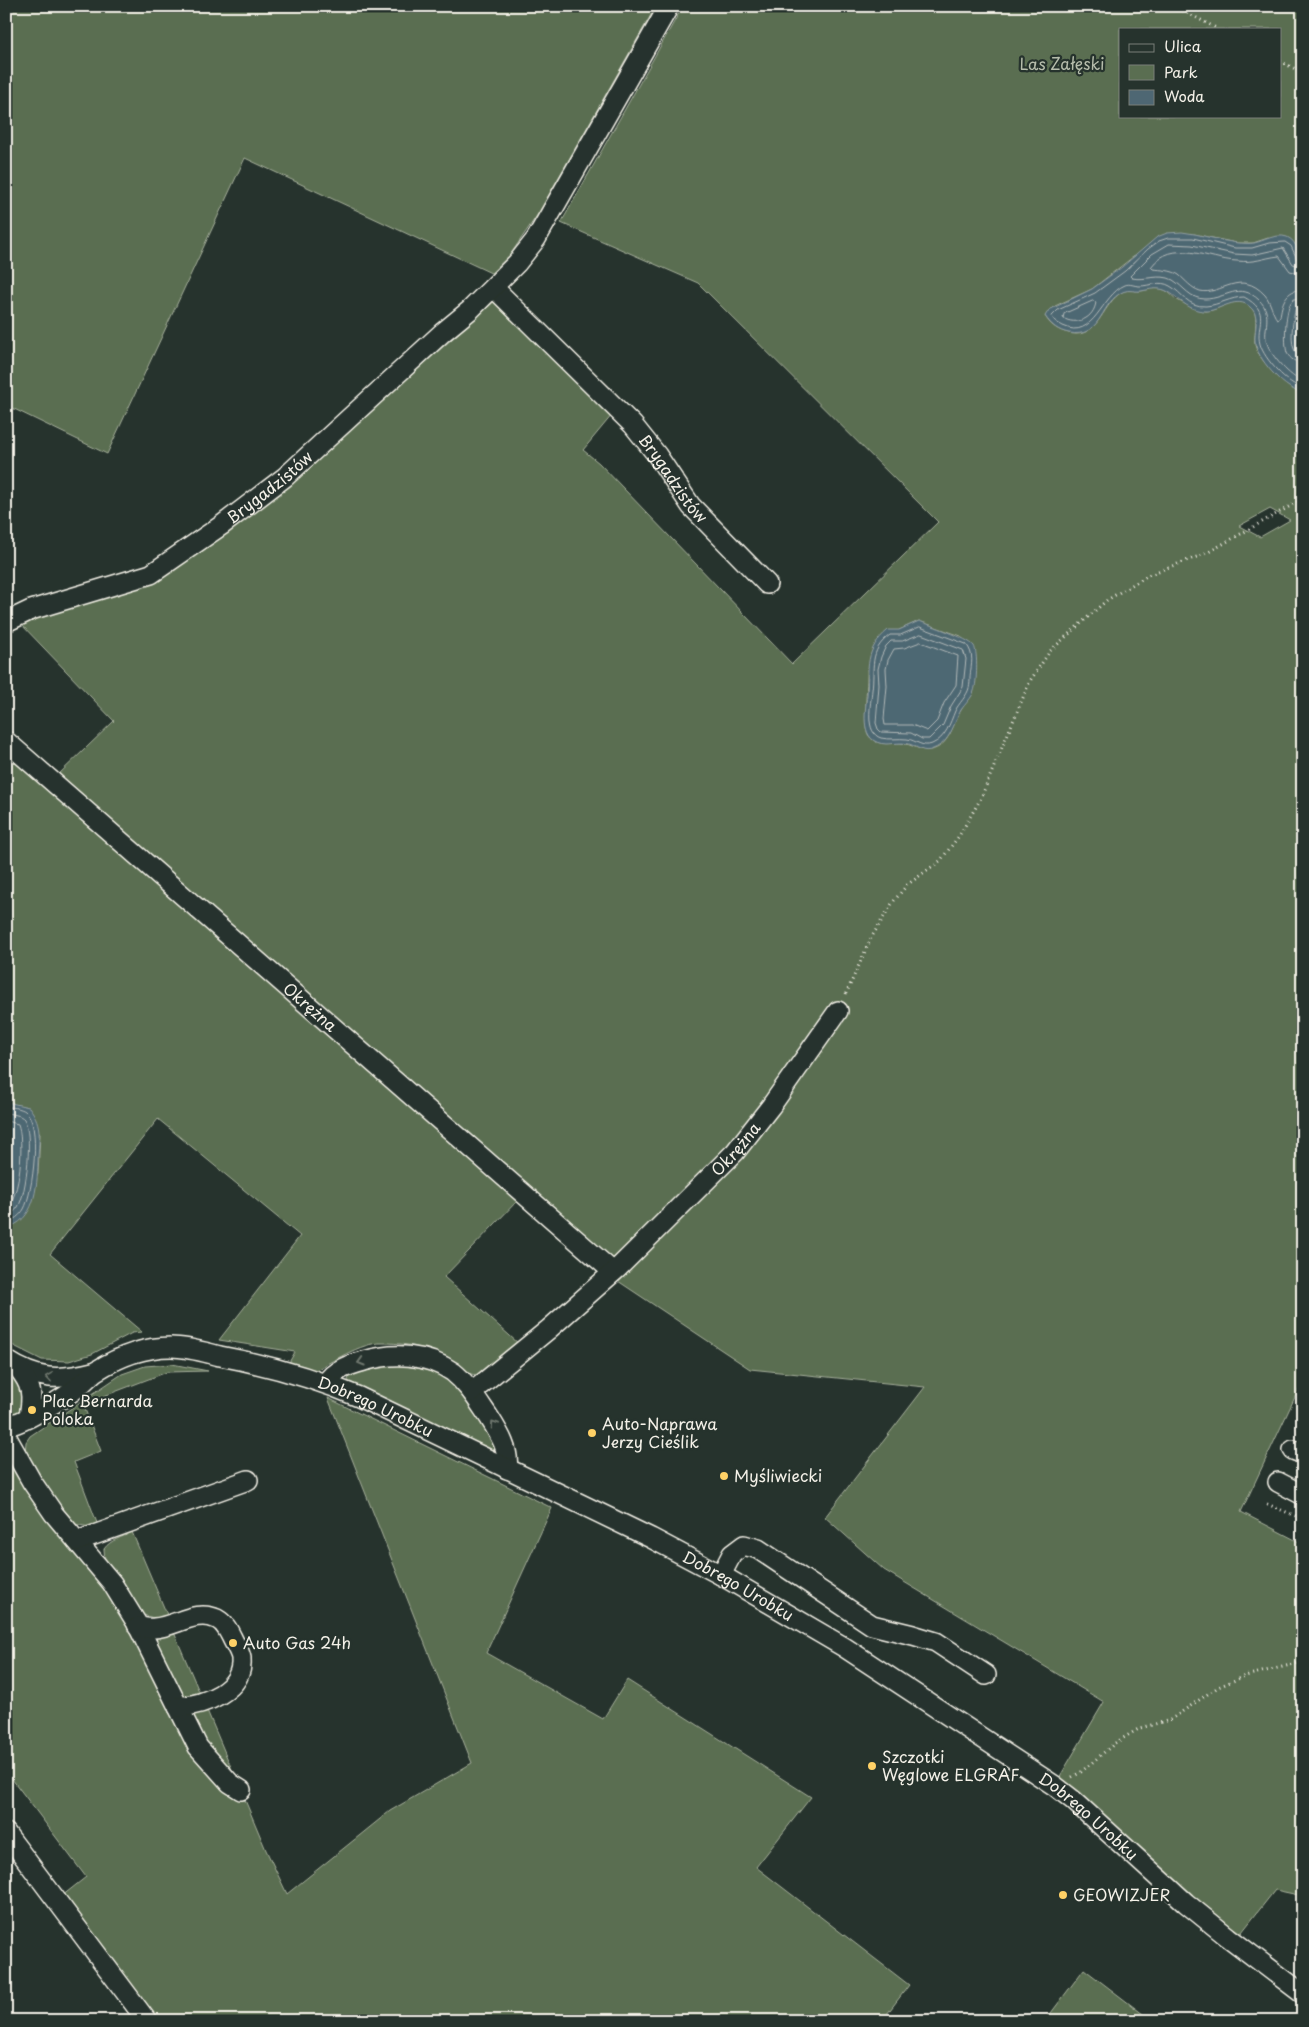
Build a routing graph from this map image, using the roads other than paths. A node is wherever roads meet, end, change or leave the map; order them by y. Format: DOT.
graph roads {
  1 [pos="669,6"];
  2 [pos="494,288"];
  3 [pos="766,584"];
  4 [pos="6,622"];
  5 [pos="6,741"];
  6 [pos="838,1011"];
  7 [pos="613,1272"];
  8 [pos="12,1364"];
  9 [pos="95,1372"];
  10 [pos="326,1383"];
  11 [pos="472,1392"];
  12 [pos="29,1416"];
  13 [pos="6,1426"];
  14 [pos="6,1436"];
  15 [pos="507,1470"];
  16 [pos="248,1480"];
  17 [pos="1278,1482"];
  18 [pos="1303,1495"];
  19 [pos="77,1542"];
  20 [pos="721,1576"];
  21 [pos="138,1627"];
  22 [pos="986,1675"];
  23 [pos="178,1707"];
  24 [pos="241,1790"];
  25 [pos="6,1833"];
  26 [pos="1303,1994"];
  27 [pos="147,2021"];
  1 -- 2 [label="street, Brygadzistów"];
  2 -- 3 [label="street, Brygadzistów"];
  2 -- 4 [label="street, Brygadzistów"];
  5 -- 7 [label="street, Okrężna"];
  6 -- 7 [label="street, Okrężna"];
  7 -- 11 [label="street, Okrężna"];
  9 -- 8 [label="street, Dobrego Urobku, one-way"];
  8 -- 12 [label="street, Dobrego Urobku"];
  9 -- 10 [label="street, Dobrego Urobku"];
  9 -- 12 [label="street, Dobrego Urobku"];
  11 -- 10 [label="street, one-way"];
  10 -- 15 [label="street, Dobrego Urobku"];
  15 -- 11 [label="street, one-way"];
  12 -- 13 [label="street, Dobrego Urobku"];
  14 -- 19 [label="street"];
  15 -- 20 [label="street, Dobrego Urobku"];
  16 -- 19 [label="street"];
  17 -- 18 [label="street"];
  19 -- 21 [label="street"];
  20 -- 22 [label="street"];
  20 -- 26 [label="street, Dobrego Urobku"];
  21 -- 23 [label="street"];
  21 -- 23 [label="street"];
  23 -- 24 [label="street"];
  25 -- 27 [label="street"];
}
